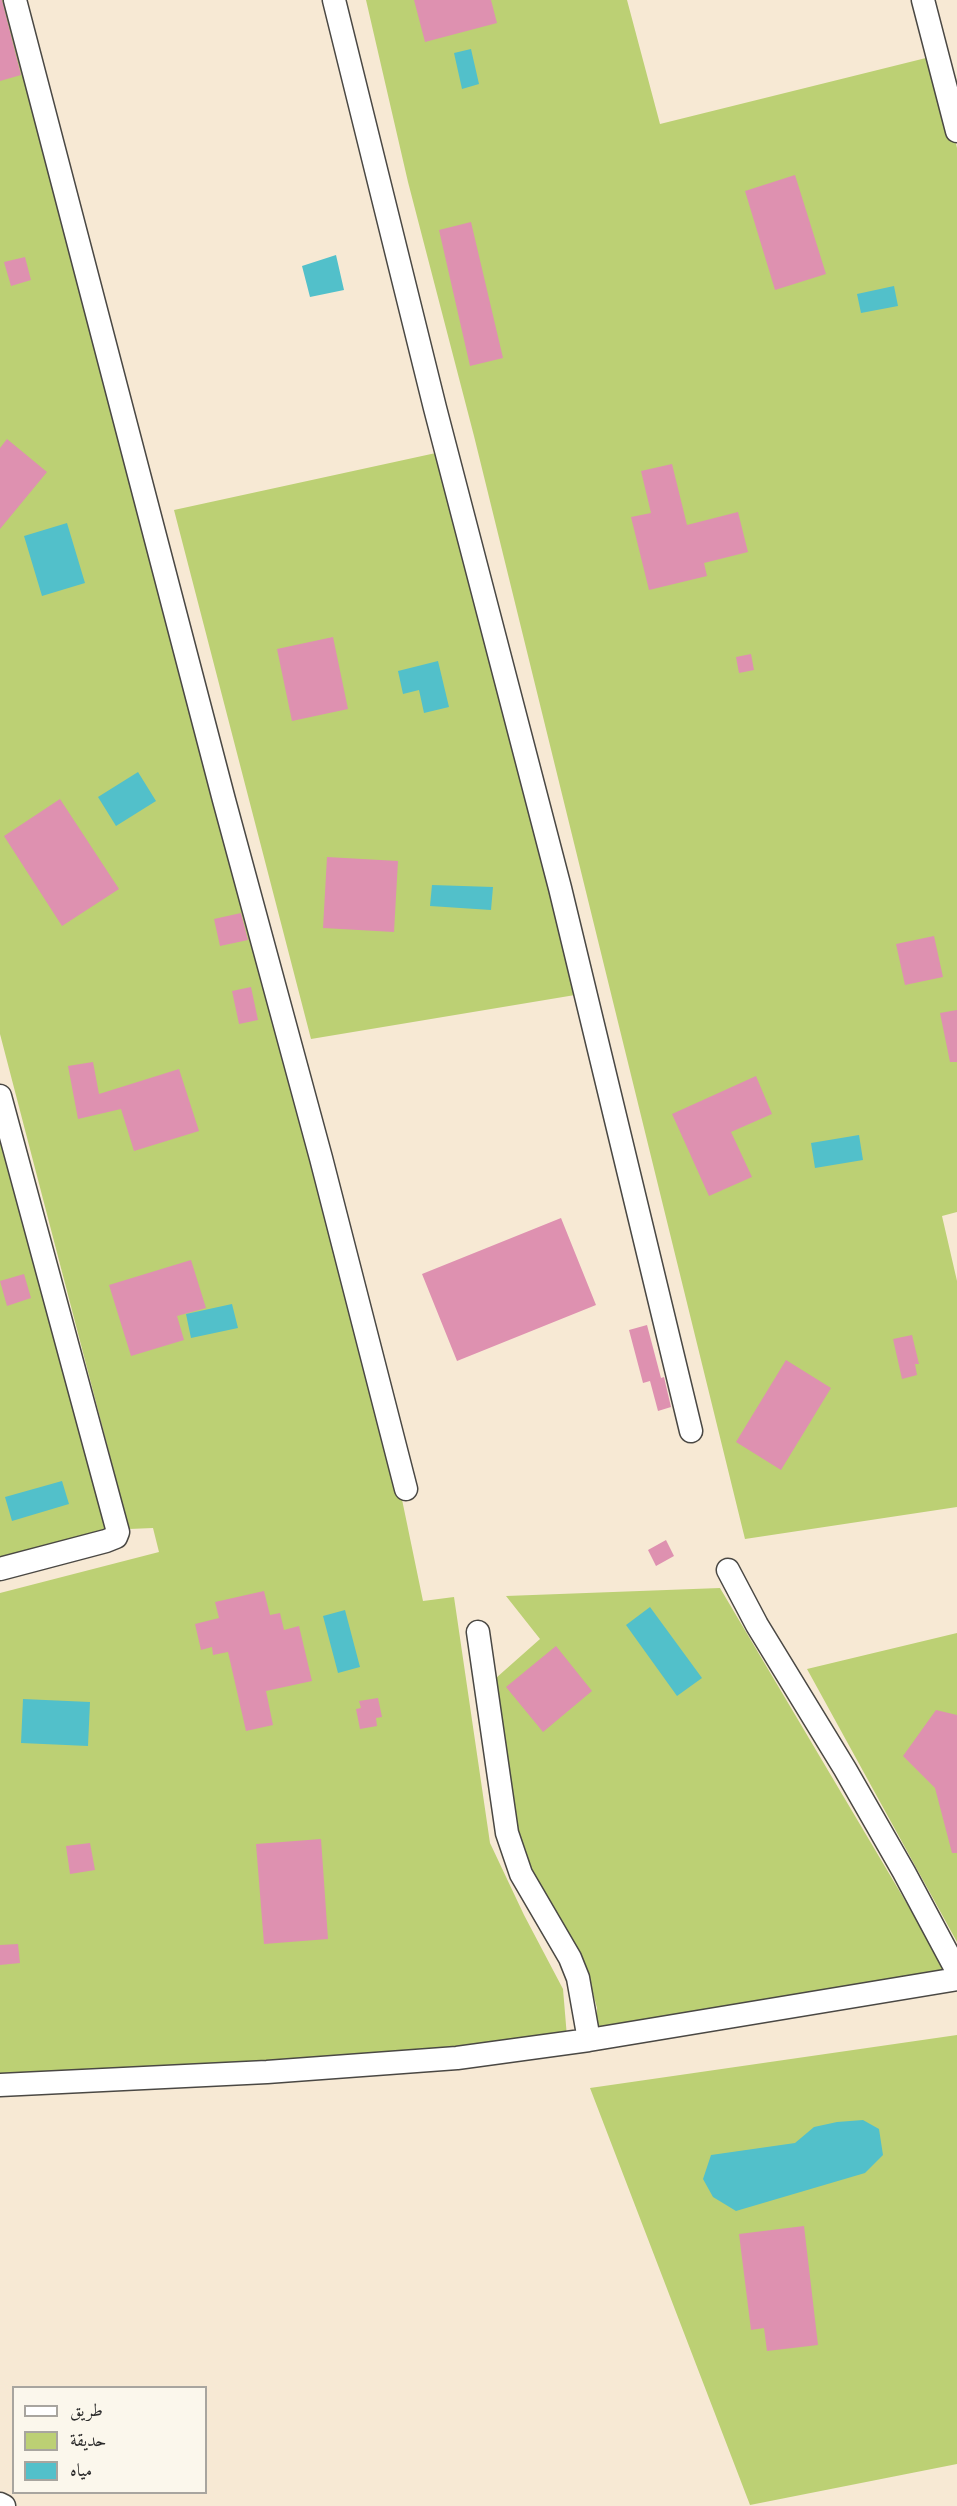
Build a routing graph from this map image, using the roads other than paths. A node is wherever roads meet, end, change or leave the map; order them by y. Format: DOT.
graph roads {
  1 [pos="15,0"];
  2 [pos="334,0"];
  3 [pos="924,0"];
  4 [pos="957,131"];
  5 [pos="0,1096"];
  6 [pos="691,1431"];
  7 [pos="406,1489"];
  8 [pos="0,1569"];
  9 [pos="728,1570"];
  10 [pos="478,1632"];
  11 [pos="957,1971"];
  12 [pos="957,1979"];
  13 [pos="589,2040"];
  14 [pos="0,2085"];
  1 -- 7 [label="street"];
  2 -- 6 [label="street"];
  3 -- 4 [label="street"];
  5 -- 8 [label="street"];
  9 -- 11 [label="street"];
  10 -- 13 [label="street"];
  12 -- 13 [label="street"];
  13 -- 14 [label="street"];
}
